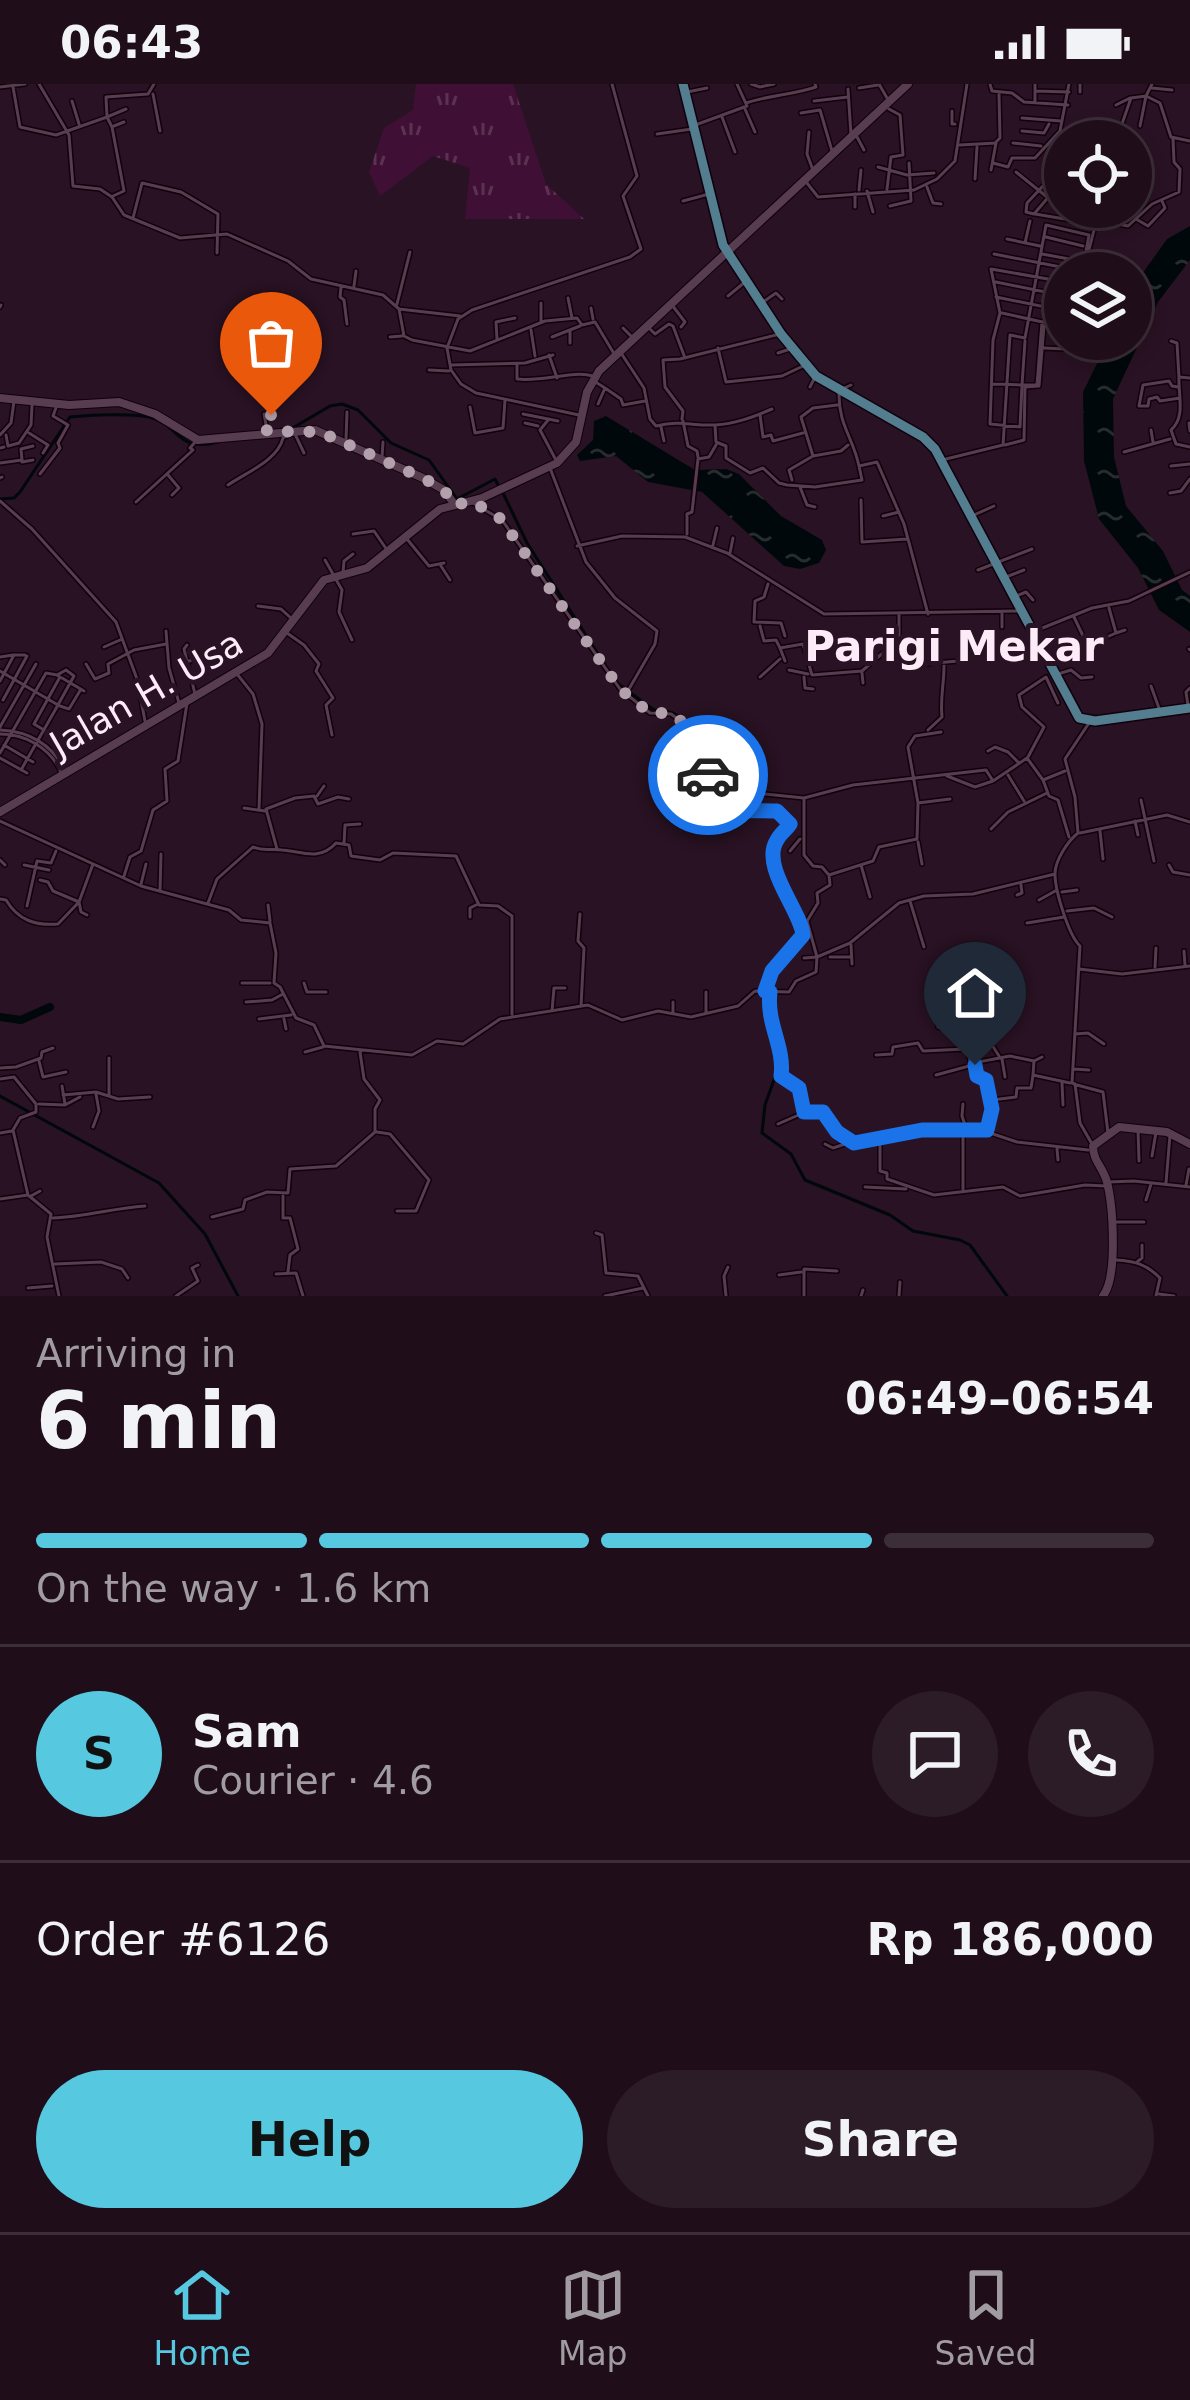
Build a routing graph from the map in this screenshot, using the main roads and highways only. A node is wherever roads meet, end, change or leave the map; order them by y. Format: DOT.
graph roads {
  1 [pos="684,88"];
  2 [pos="1189,708"];
  1 -- 2 [label="main road"];
}
